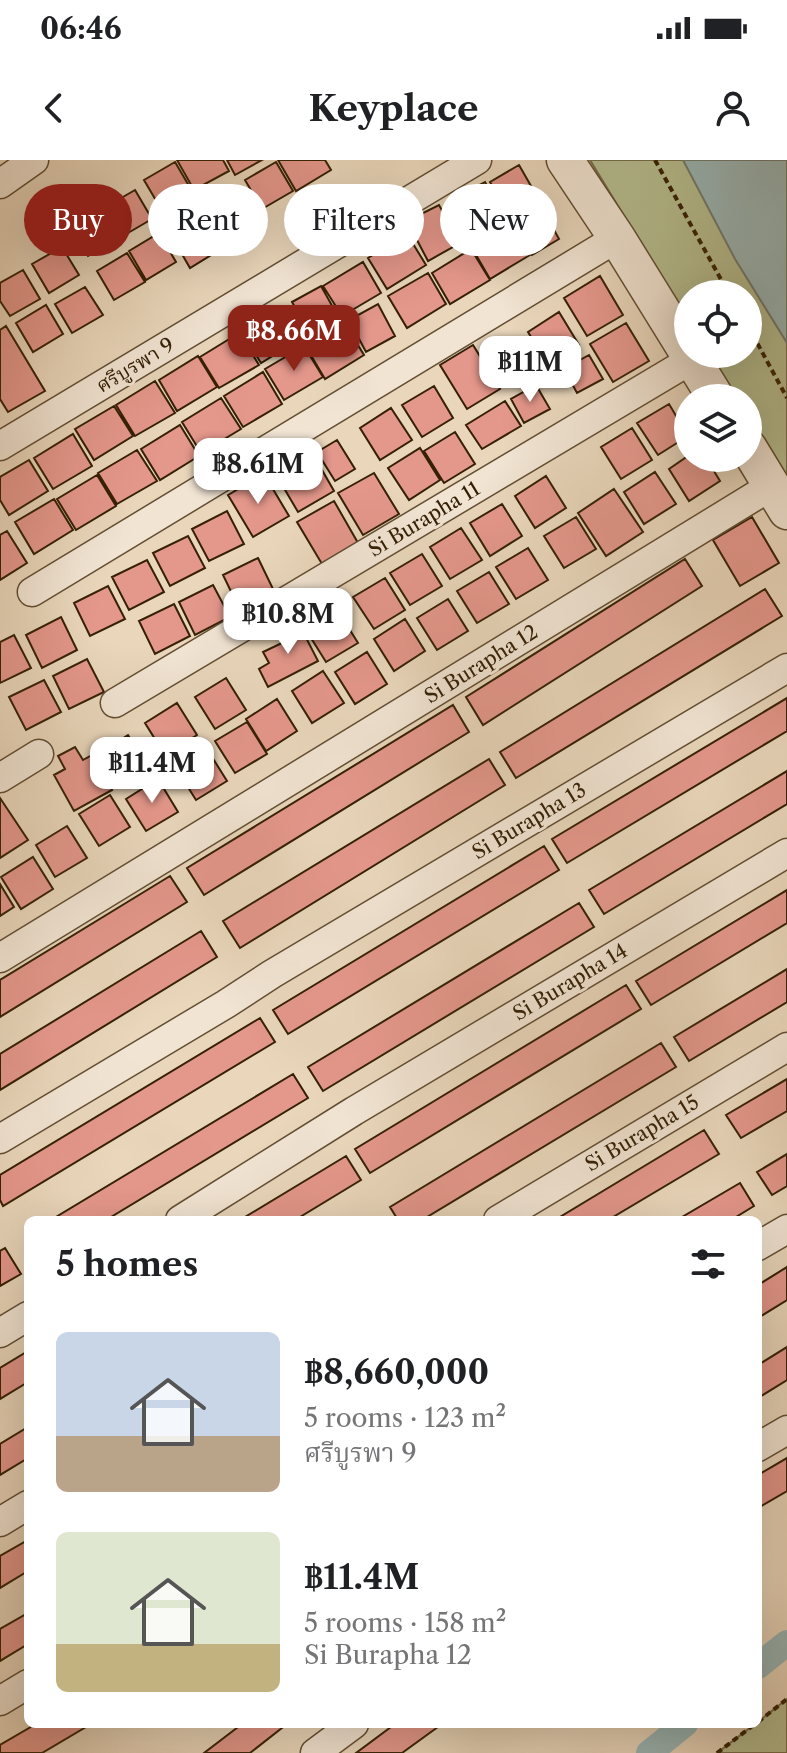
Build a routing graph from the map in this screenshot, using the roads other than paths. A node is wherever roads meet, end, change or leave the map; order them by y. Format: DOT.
graph roads {
  1 [pos="34,160"];
  2 [pos="477,160"];
  3 [pos="565,160"];
  4 [pos="0,184"];
  5 [pos="617,238"];
  6 [pos="674,332"];
  7 [pos="678,368"];
  8 [pos="0,446"];
  9 [pos="762,469"];
  10 [pos="780,498"];
  11 [pos="32,592"];
  12 [pos="787,668"];
  13 [pos="115,703"];
  14 [pos="39,754"];
  15 [pos="0,778"];
  16 [pos="787,853"];
  17 [pos="0,958"];
  18 [pos="787,1047"];
  19 [pos="0,1139"];
  20 [pos="186,1216"];
  21 [pos="505,1216"];
  22 [pos="787,1229"];
  23 [pos="762,1244"];
  24 [pos="24,1318"];
  25 [pos="0,1333"];
  26 [pos="787,1430"];
  27 [pos="762,1445"];
  28 [pos="24,1507"];
  29 [pos="0,1522"];
  30 [pos="24,1686"];
  31 [pos="0,1701"];
  32 [pos="349,1728"];
  33 [pos="315,1753"];
  1 -- 4 [label="street"];
  2 -- 8 [label="street, ศรีบูรพา 9"];
  3 -- 5 [label="street"];
  5 -- 6 [label="street"];
  5 -- 11 [label="street"];
  7 -- 13 [label="street, Si Burapha 11"];
  9 -- 10 [label="street"];
  10 -- 17 [label="street, Si Burapha 12"];
  12 -- 19 [label="street, Si Burapha 13"];
  14 -- 15 [label="street"];
  16 -- 20 [label="street, Si Burapha 14"];
  18 -- 21 [label="street, Si Burapha 15"];
  22 -- 23 [label="street"];
  24 -- 25 [label="street"];
  26 -- 27 [label="street"];
  28 -- 29 [label="street"];
  30 -- 31 [label="street"];
  32 -- 33 [label="street"];
}
